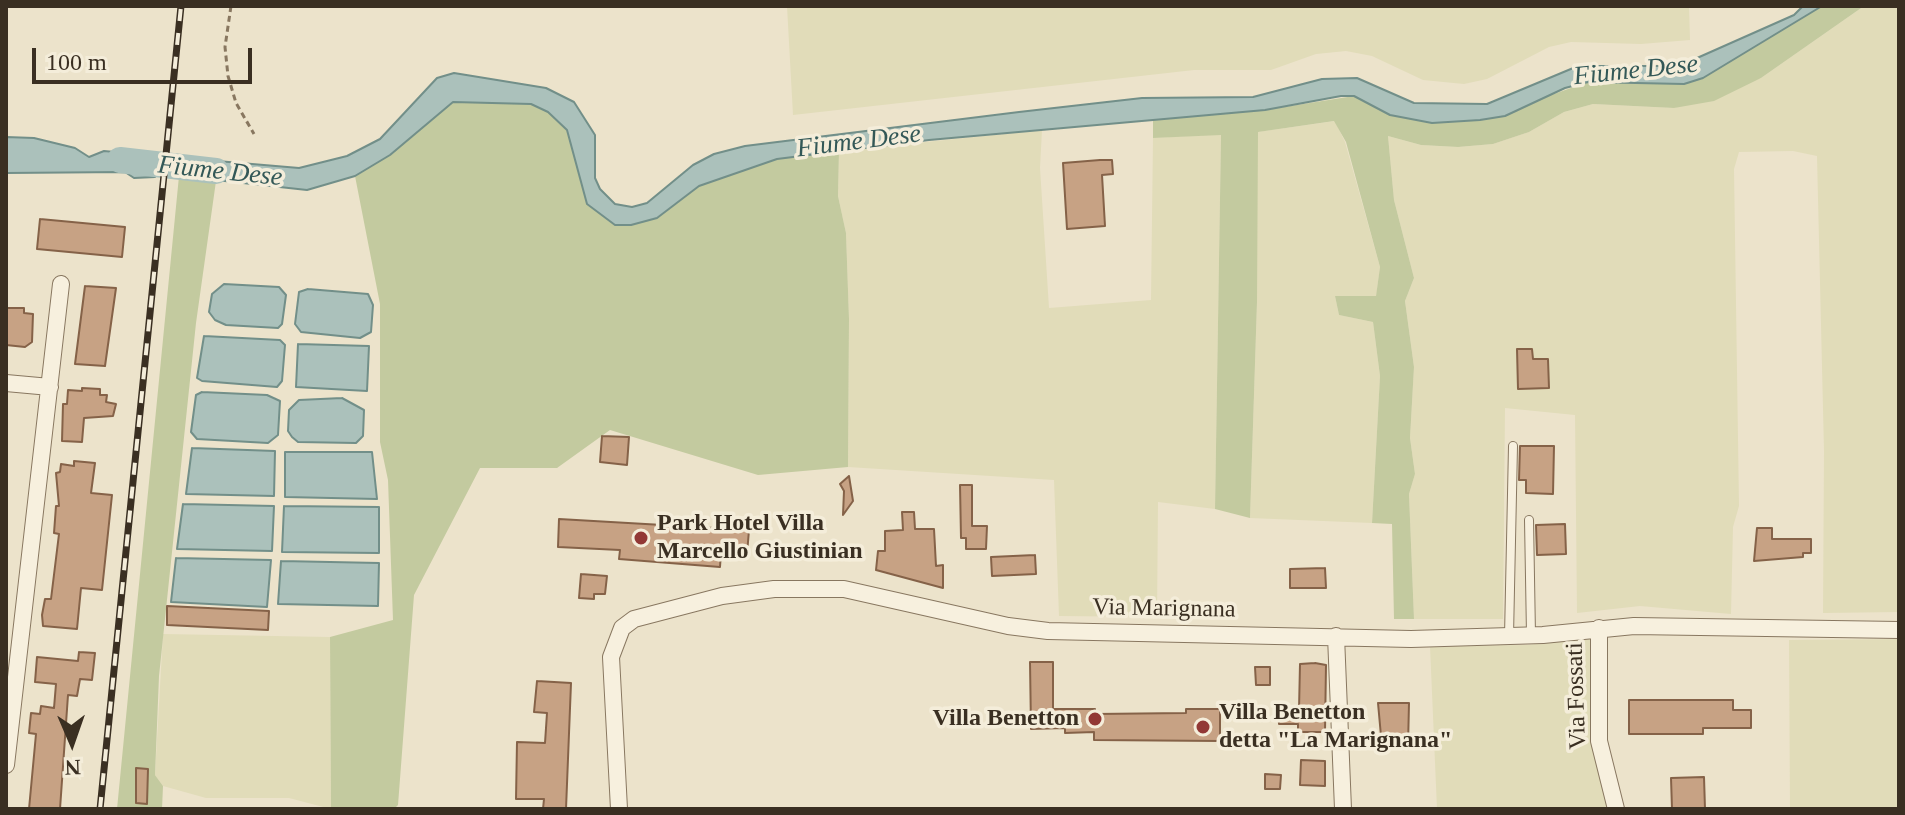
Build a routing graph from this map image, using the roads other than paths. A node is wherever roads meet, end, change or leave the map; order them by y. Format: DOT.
graph roads {
  1 [pos="61,284"];
  2 [pos="6,383"];
  3 [pos="50,387"];
  4 [pos="1513,446"];
  5 [pos="1529,520"];
  6 [pos="1599,628"];
  7 [pos="1899,630"];
  8 [pos="1336,636"];
  9 [pos="1531,636"];
  10 [pos="1509,637"];
  11 [pos="11,674"];
  12 [pos="6,765"];
  13 [pos="619,809"];
  14 [pos="1343,809"];
  15 [pos="1616,809"];
  1 -- 3 [label="street"];
  2 -- 3 [label="street"];
  3 -- 11 [label="street"];
  4 -- 10 [label="lane"];
  5 -- 9 [label="lane"];
  6 -- 7 [label="street, Via Marignana"];
  6 -- 9 [label="street, Via Marignana"];
  6 -- 15 [label="street, Via Fossati"];
  8 -- 10 [label="street, Via Marignana"];
  8 -- 13 [label="street, Via Marignana"];
  8 -- 14 [label="street"];
  9 -- 10 [label="street, Via Marignana"];
  11 -- 12 [label="street"];
}
